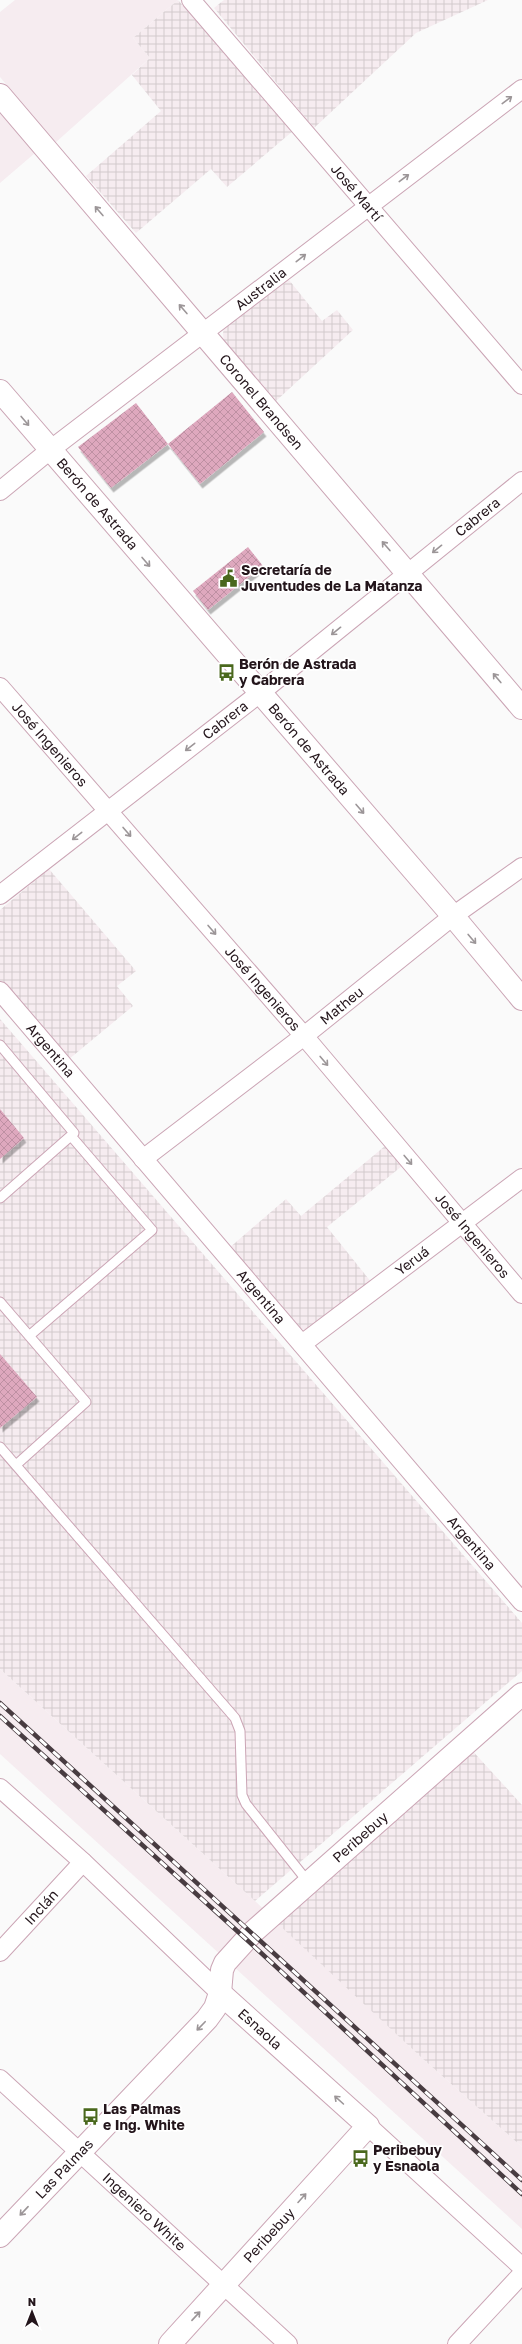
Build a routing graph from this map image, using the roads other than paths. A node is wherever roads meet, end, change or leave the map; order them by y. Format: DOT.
graph roads {
  1 [pos="191,0"];
  2 [pos="522,89"];
  3 [pos="0,95"];
  4 [pos="368,205"];
  5 [pos="204,333"];
  6 [pos="522,386"];
  7 [pos="0,391"];
  8 [pos="50,450"];
  9 [pos="522,482"];
  10 [pos="0,491"];
  11 [pos="408,572"];
  12 [pos="0,686"];
  13 [pos="260,693"];
  14 [pos="522,708"];
  15 [pos="109,810"];
  16 [pos="522,867"];
  17 [pos="0,895"];
  18 [pos="453,916"];
  19 [pos="0,991"];
  20 [pos="522,999"];
  21 [pos="304,1036"];
  22 [pos="0,1045"];
  23 [pos="71,1136"];
  24 [pos="142,1159"];
  25 [pos="522,1178"];
  26 [pos="0,1198"];
  27 [pos="461,1224"];
  28 [pos="522,1294"];
  29 [pos="0,1302"];
  30 [pos="29,1336"];
  31 [pos="302,1344"];
  32 [pos="0,1447"];
  33 [pos="16,1465"];
  34 [pos="522,1602"];
  35 [pos="522,1694"];
  36 [pos="0,1788"];
  37 [pos="83,1862"];
  38 [pos="308,1882"];
  39 [pos="0,1952"];
  40 [pos="220,1993"];
  41 [pos="0,2079"];
  42 [pos="368,2126"];
  43 [pos="80,2152"];
  44 [pos="0,2236"];
  45 [pos="522,2267"];
  46 [pos="522,2274"];
  47 [pos="224,2286"];
  48 [pos="170,2344"];
  49 [pos="288,2344"];
  50 [pos="457,2344"];
  1 -- 4 [label="street, José Martí"];
  4 -- 2 [label="street, Australia, one-way"];
  5 -- 3 [label="street, Coronel Brandsen, one-way"];
  5 -- 4 [label="street, Australia, one-way"];
  4 -- 6 [label="street, José Martí"];
  5 -- 8 [label="street, Australia"];
  11 -- 5 [label="street, Coronel Brandsen, one-way"];
  7 -- 8 [label="street, Berón de Astrada, one-way"];
  8 -- 10 [label="street, Australia"];
  8 -- 13 [label="street, Berón de Astrada, one-way"];
  9 -- 11 [label="street, Cabrera, one-way"];
  11 -- 13 [label="street, Cabrera, one-way"];
  14 -- 11 [label="street, Coronel Brandsen, one-way"];
  12 -- 15 [label="street, José Ingenieros"];
  13 -- 15 [label="street, Cabrera, one-way"];
  13 -- 18 [label="street, Berón de Astrada, one-way"];
  15 -- 17 [label="street, Cabrera, one-way"];
  15 -- 21 [label="street, José Ingenieros, one-way"];
  16 -- 18 [label="street, Matheu"];
  18 -- 20 [label="street, Berón de Astrada, one-way"];
  18 -- 21 [label="street, Matheu"];
  19 -- 24 [label="street, Argentina"];
  21 -- 24 [label="street, Matheu"];
  21 -- 27 [label="street, José Ingenieros, one-way"];
  22 -- 23 [label="lane"];
  23 -- 26 [label="lane"];
  23 -- 30 [label="lane"];
  24 -- 31 [label="street, Argentina"];
  25 -- 27 [label="street, Yeruá"];
  27 -- 28 [label="street, José Ingenieros"];
  27 -- 31 [label="street, Yeruá"];
  29 -- 30 [label="lane"];
  30 -- 33 [label="lane"];
  31 -- 34 [label="street, Argentina"];
  32 -- 33 [label="lane"];
  33 -- 38 [label="lane"];
  35 -- 38 [label="street, Peribebuy"];
  36 -- 37 [label="street, Esnaola"];
  37 -- 39 [label="street, Inclán"];
  37 -- 40 [label="street, Esnaola"];
  38 -- 40 [label="street, Peribebuy"];
  42 -- 40 [label="street, Esnaola, one-way"];
  40 -- 43 [label="street, Las Palmas, one-way"];
  41 -- 43 [label="street, Ingeniero White"];
  42 -- 45 [label="street, Esnaola"];
  47 -- 42 [label="street, Peribebuy, one-way"];
  43 -- 44 [label="street, Las Palmas, one-way"];
  43 -- 47 [label="street, Ingeniero White"];
  46 -- 50 [label="street"];
  48 -- 47 [label="street, Peribebuy, one-way"];
  47 -- 49 [label="street, Ingeniero White"];
}
